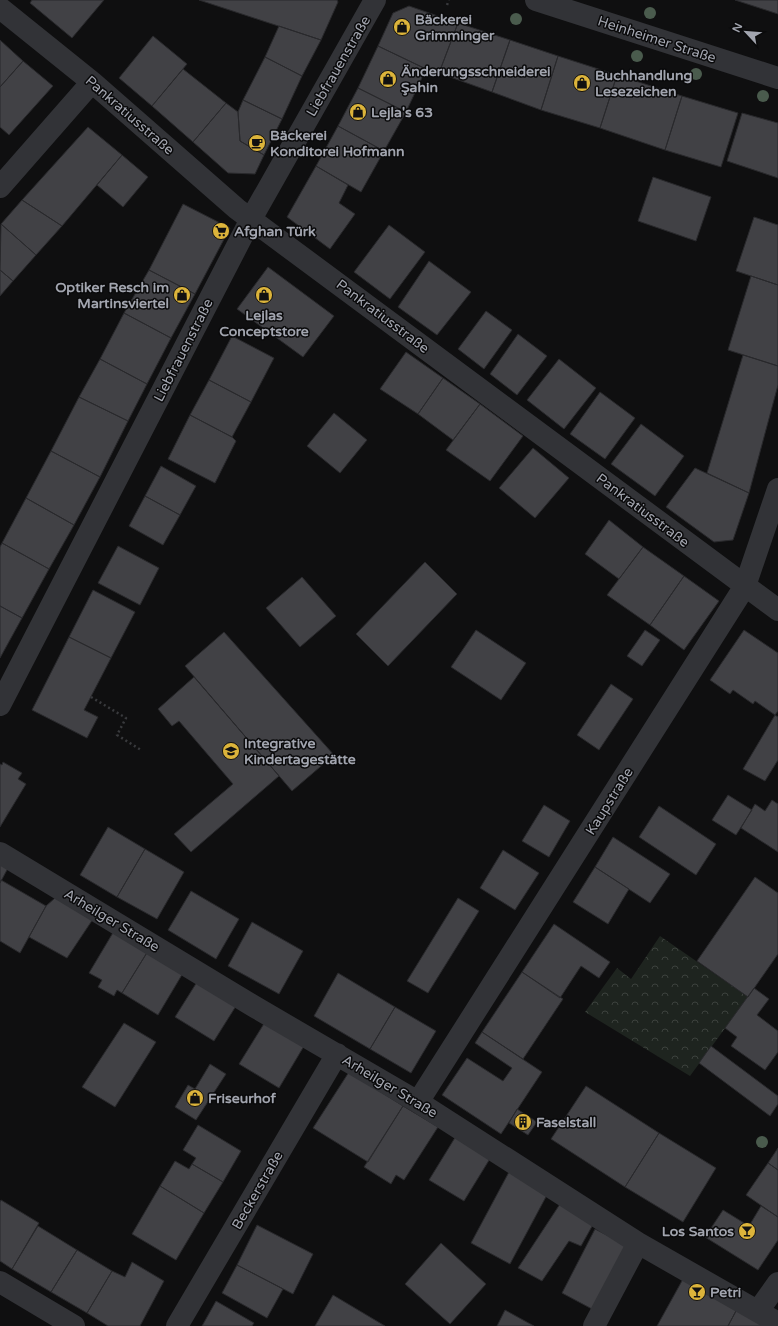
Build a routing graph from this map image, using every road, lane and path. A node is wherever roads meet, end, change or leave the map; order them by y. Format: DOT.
graph roads {
  1 [pos="375,0"];
  2 [pos="449,0"];
  3 [pos="536,0"];
  4 [pos="447,5"];
  5 [pos="0,8"];
  6 [pos="778,78"];
  7 [pos="92,82"];
  8 [pos="0,187"];
  9 [pos="252,219"];
  10 [pos="778,489"];
  11 [pos="745,586"];
  12 [pos="778,610"];
  13 [pos="91,697"];
  14 [pos="0,705"];
  15 [pos="141,750"];
  16 [pos="0,853"];
  17 [pos="337,1054"];
  18 [pos="418,1102"];
  19 [pos="638,1243"];
  20 [pos="0,1282"];
  21 [pos="778,1283"];
  22 [pos="758,1311"];
  23 [pos="778,1323"];
  24 [pos="74,1326"];
  25 [pos="177,1326"];
  26 [pos="594,1326"];
  1 -- 9 [label="street, Liebfrauenstraße"];
  2 -- 4 [label="path"];
  3 -- 6 [label="street, Heinheimer Straße"];
  5 -- 7 [label="street, Pankratiusstraße"];
  7 -- 8 [label="street"];
  7 -- 9 [label="street, Pankratiusstraße"];
  9 -- 11 [label="street, Pankratiusstraße"];
  9 -- 14 [label="street, Liebfrauenstraße"];
  10 -- 11 [label="street, Kaupstraße"];
  11 -- 12 [label="street, Pankratiusstraße"];
  11 -- 18 [label="street, Kaupstraße"];
  13 -- 15 [label="path"];
  16 -- 17 [label="street, Arheilger Straße"];
  17 -- 18 [label="street, Arheilger Straße"];
  17 -- 25 [label="street, Beckerstraße"];
  18 -- 19 [label="street, Arheilger Straße"];
  19 -- 22 [label="street, Arheilger Straße"];
  19 -- 26 [label="street"];
  20 -- 24 [label="street"];
  21 -- 22 [label="street"];
  22 -- 23 [label="street, Arheilger Straße"];
}
